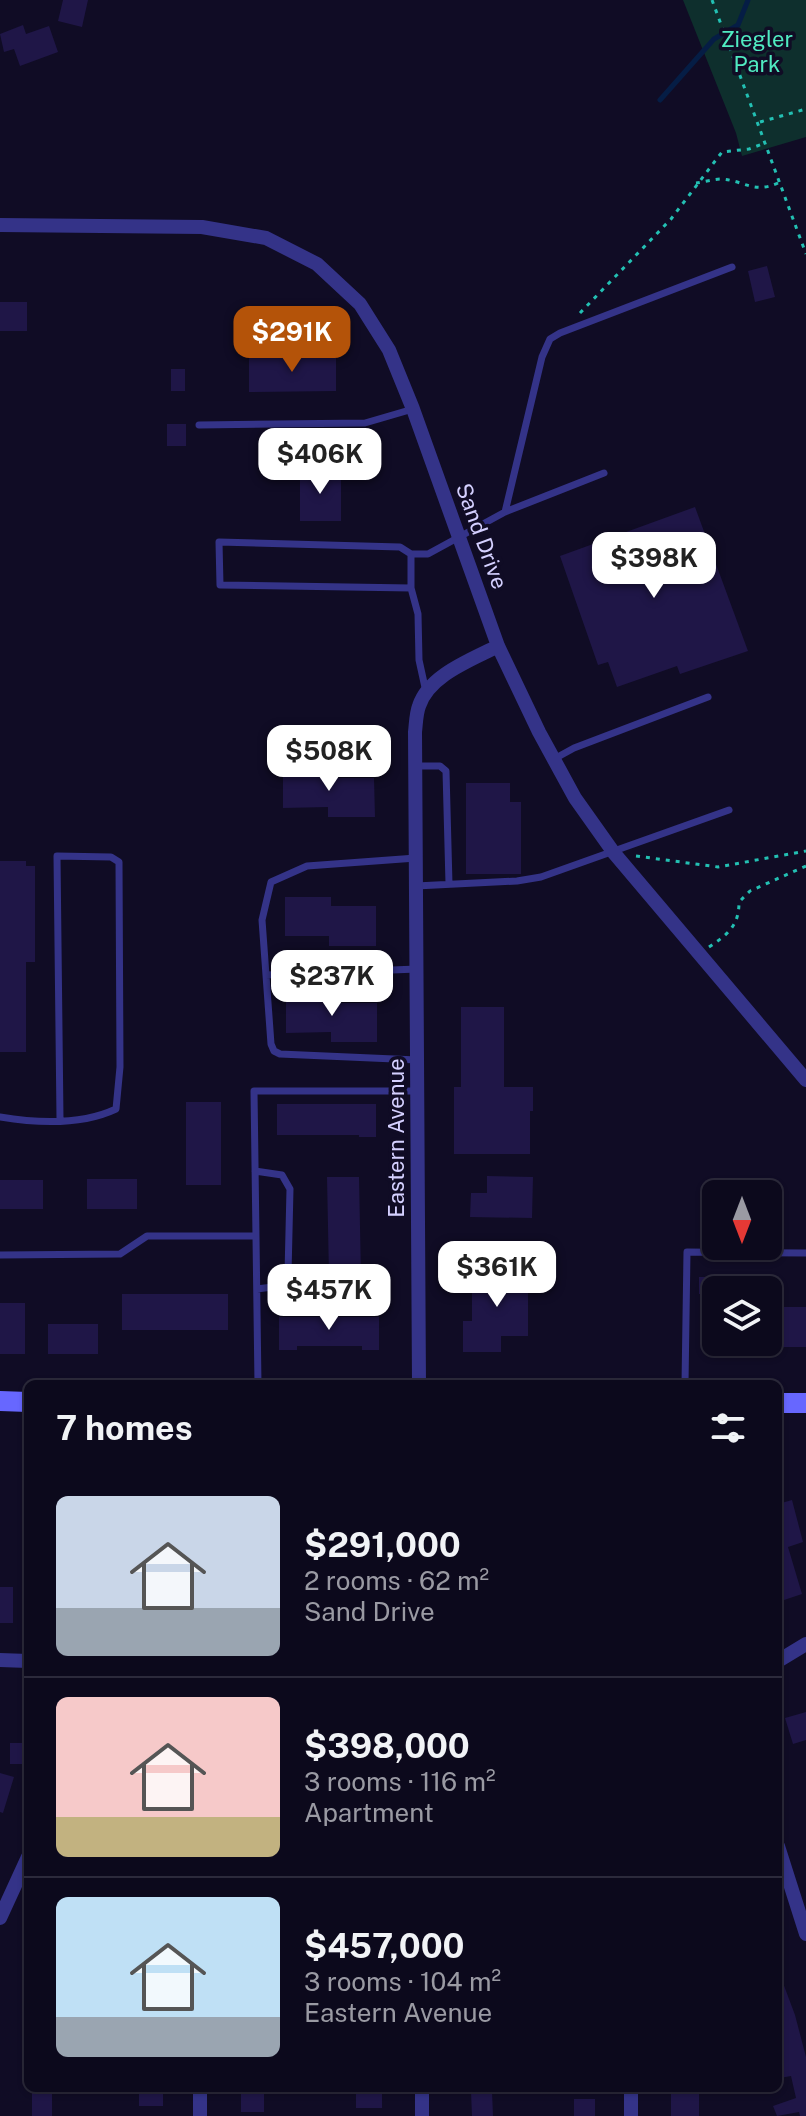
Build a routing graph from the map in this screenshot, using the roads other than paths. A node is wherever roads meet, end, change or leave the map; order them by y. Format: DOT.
graph roads {
  1 [pos="0,225"];
  2 [pos="732,267"];
  3 [pos="413,409"];
  4 [pos="199,425"];
  5 [pos="604,473"];
  6 [pos="505,512"];
  7 [pos="459,537"];
  8 [pos="411,554"];
  9 [pos="411,588"];
  10 [pos="498,646"];
  11 [pos="426,692"];
  12 [pos="708,697"];
  13 [pos="554,759"];
  14 [pos="415,766"];
  15 [pos="729,810"];
  16 [pos="614,853"];
  17 [pos="416,858"];
  18 [pos="449,884"];
  19 [pos="416,886"];
  20 [pos="417,969"];
  21 [pos="266,975"];
  22 [pos="417,1060"];
  23 [pos="806,1080"];
  24 [pos="417,1091"];
  25 [pos="0,1117"];
  26 [pos="60,1119"];
  27 [pos="255,1171"];
  28 [pos="256,1236"];
  29 [pos="806,1253"];
  30 [pos="0,1255"];
  31 [pos="257,1289"];
  32 [pos="258,1380"];
  33 [pos="419,1380"];
  34 [pos="685,1380"];
  35 [pos="0,1401"];
  36 [pos="24,1402"];
  37 [pos="782,1403"];
  38 [pos="806,1403"];
  39 [pos="806,1644"];
  40 [pos="782,1659"];
  41 [pos="0,1660"];
  42 [pos="24,1661"];
  43 [pos="782,1859"];
  44 [pos="24,1866"];
  45 [pos="0,1918"];
  46 [pos="806,1934"];
  47 [pos="200,2092"];
  48 [pos="422,2092"];
  49 [pos="631,2092"];
  50 [pos="200,2116"];
  51 [pos="422,2116"];
  52 [pos="631,2116"];
  1 -- 3 [label="street, Sand Drive"];
  2 -- 6 [label="lane"];
  3 -- 4 [label="lane"];
  3 -- 7 [label="street, Sand Drive"];
  5 -- 6 [label="lane"];
  6 -- 7 [label="lane"];
  7 -- 8 [label="lane"];
  7 -- 10 [label="street, Sand Drive"];
  8 -- 9 [label="lane"];
  8 -- 9 [label="lane"];
  9 -- 11 [label="lane"];
  10 -- 11 [label="street"];
  10 -- 13 [label="street, Sand Drive"];
  11 -- 14 [label="street, Eastern Avenue"];
  12 -- 13 [label="lane"];
  13 -- 16 [label="street, Sand Drive"];
  14 -- 17 [label="street, Eastern Avenue"];
  14 -- 18 [label="lane"];
  15 -- 16 [label="lane"];
  16 -- 18 [label="lane"];
  16 -- 23 [label="street, Sand Drive"];
  17 -- 19 [label="street, Eastern Avenue"];
  17 -- 21 [label="lane"];
  18 -- 19 [label="lane"];
  19 -- 20 [label="street, Eastern Avenue"];
  20 -- 21 [label="lane"];
  20 -- 22 [label="street, Eastern Avenue"];
  21 -- 22 [label="lane"];
  22 -- 24 [label="street, Eastern Avenue"];
  24 -- 27 [label="lane"];
  24 -- 33 [label="street, Eastern Avenue"];
  25 -- 26 [label="lane"];
  26 -- 26 [label="lane"];
  27 -- 28 [label="lane"];
  27 -- 31 [label="lane"];
  28 -- 30 [label="lane"];
  28 -- 31 [label="lane"];
  29 -- 34 [label="lane"];
  31 -- 32 [label="lane"];
  35 -- 36 [label="street"];
  37 -- 38 [label="street"];
  39 -- 40 [label="street"];
  41 -- 42 [label="street"];
  43 -- 46 [label="street"];
  44 -- 45 [label="street"];
  47 -- 50 [label="street"];
  48 -- 51 [label="street"];
  49 -- 52 [label="street"];
}
